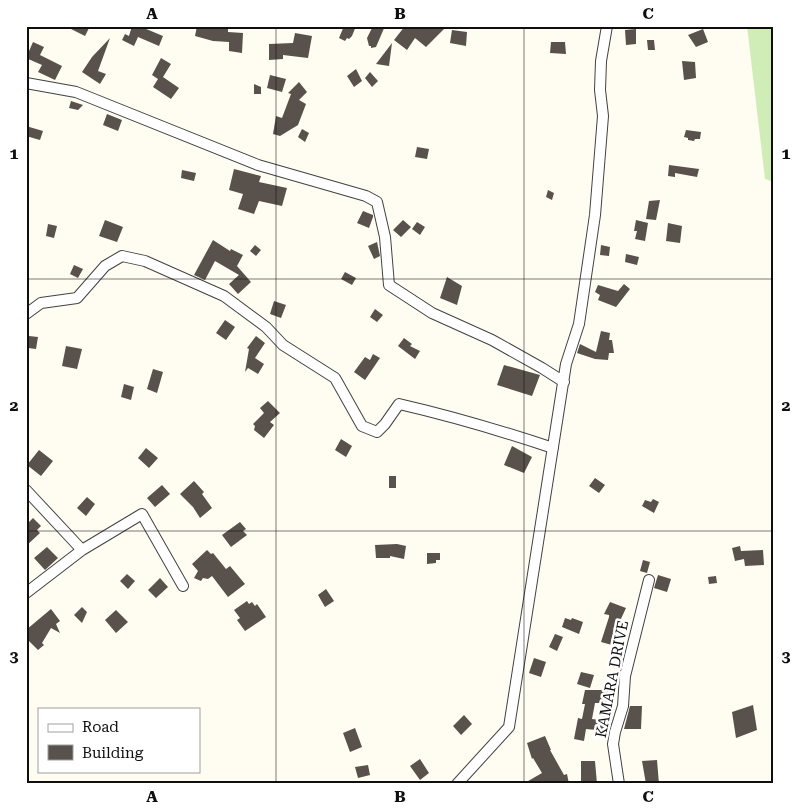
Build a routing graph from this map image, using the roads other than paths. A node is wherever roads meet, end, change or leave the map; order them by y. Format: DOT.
graph roads {
  1 [pos="607,26"];
  2 [pos="26,83"];
  3 [pos="26,314"];
  4 [pos="564,382"];
  5 [pos="553,448"];
  6 [pos="26,490"];
  7 [pos="82,550"];
  8 [pos="649,580"];
  9 [pos="183,586"];
  10 [pos="26,593"];
  11 [pos="457,784"];
  12 [pos="619,784"];
  1 -- 4 [label="street"];
  2 -- 4 [label="street"];
  3 -- 5 [label="street"];
  4 -- 5 [label="street"];
  5 -- 11 [label="street"];
  6 -- 7 [label="street"];
  7 -- 9 [label="street"];
  7 -- 10 [label="street"];
  8 -- 12 [label="street, KAMARA DRIVE"];
}
